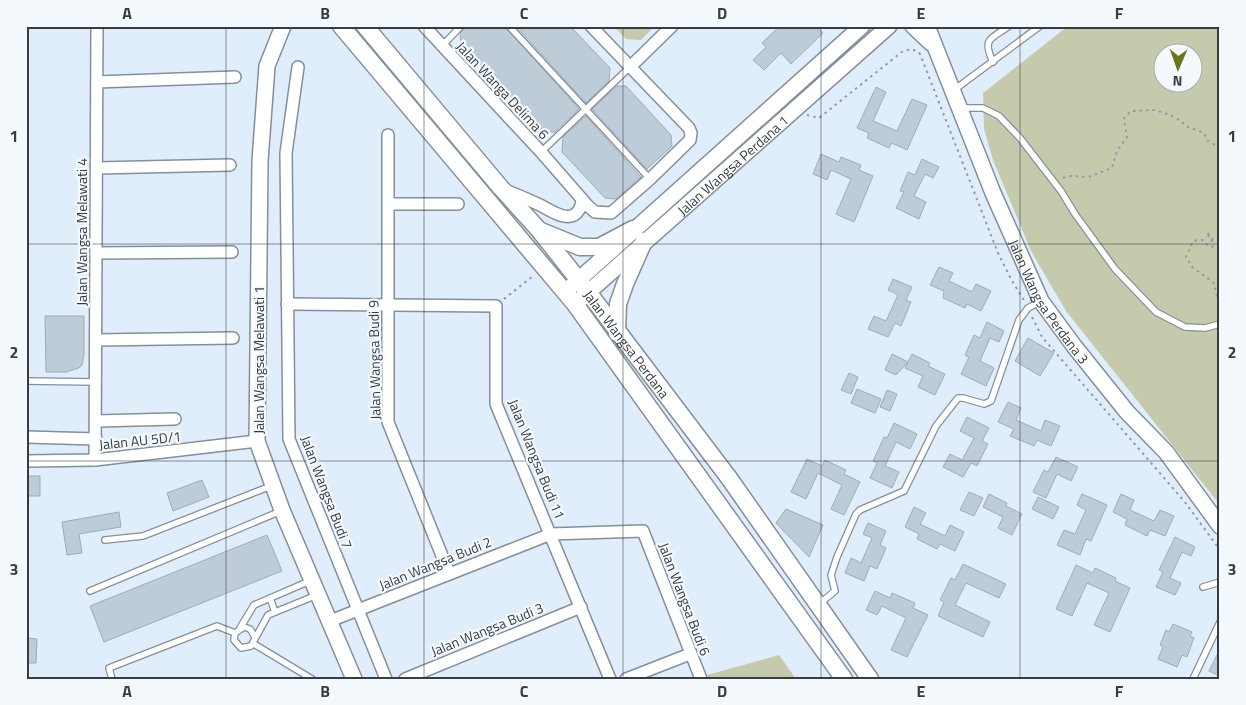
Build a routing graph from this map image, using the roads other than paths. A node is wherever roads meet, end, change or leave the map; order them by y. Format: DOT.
graph roads {
  1 [pos="97,26"];
  2 [pos="283,26"];
  3 [pos="341,26"];
  4 [pos="365,26"];
  5 [pos="424,26"];
  6 [pos="461,26"];
  7 [pos="509,26"];
  8 [pos="591,26"];
  9 [pos="672,26"];
  10 [pos="862,26"];
  11 [pos="888,26"];
  12 [pos="913,26"];
  13 [pos="1009,26"];
  14 [pos="1040,26"];
  15 [pos="929,32"];
  16 [pos="442,46"];
  17 [pos="993,62"];
  18 [pos="630,66"];
  19 [pos="298,67"];
  20 [pos="235,77"];
  21 [pos="97,82"];
  22 [pos="952,91"];
  23 [pos="586,108"];
  24 [pos="959,108"];
  25 [pos="388,135"];
  26 [pos="541,152"];
  27 [pos="230,165"];
  28 [pos="97,168"];
  29 [pos="650,179"];
  30 [pos="501,188"];
  31 [pos="582,199"];
  32 [pos="389,204"];
  33 [pos="458,204"];
  34 [pos="539,230"];
  35 [pos="639,235"];
  36 [pos="232,252"];
  37 [pos="96,253"];
  38 [pos="583,286"];
  39 [pos="570,298"];
  40 [pos="1041,301"];
  41 [pos="287,304"];
  42 [pos="388,304"];
  43 [pos="1220,324"];
  44 [pos="617,333"];
  45 [pos="233,338"];
  46 [pos="96,340"];
  47 [pos="26,381"];
  48 [pos="96,382"];
  49 [pos="175,419"];
  50 [pos="96,421"];
  51 [pos="26,438"];
  52 [pos="96,439"];
  53 [pos="257,441"];
  54 [pos="95,460"];
  55 [pos="26,461"];
  56 [pos="273,485"];
  57 [pos="282,510"];
  58 [pos="1220,526"];
  59 [pos="551,534"];
  60 [pos="105,540"];
  61 [pos="450,573"];
  62 [pos="1220,582"];
  63 [pos="1203,588"];
  64 [pos="90,591"];
  65 [pos="316,595"];
  66 [pos="270,598"];
  67 [pos="817,605"];
  68 [pos="581,607"];
  69 [pos="358,610"];
  70 [pos="275,612"];
  71 [pos="330,621"];
  72 [pos="1220,622"];
  73 [pos="240,628"];
  74 [pos="235,633"];
  75 [pos="254,640"];
  76 [pos="690,654"];
  77 [pos="112,679"];
  78 [pos="312,679"];
  79 [pos="354,679"];
  80 [pos="386,679"];
  81 [pos="405,679"];
  82 [pos="610,679"];
  83 [pos="626,679"];
  84 [pos="701,679"];
  85 [pos="844,679"];
  86 [pos="870,679"];
  87 [pos="1193,679"];
  1 -- 21 [label="street, Jalan Wangsa Melawati 4"];
  2 -- 53 [label="street, Jalan Wangsa Melawati 1"];
  3 -- 39 [label="main road, Jalan Wangsa Perdana"];
  4 -- 30 [label="main road, Jalan Wangsa Perdana"];
  5 -- 16 [label="street, Jalan Wanga Delima 6"];
  6 -- 16 [label="lane"];
  7 -- 23 [label="lane"];
  8 -- 18 [label="street"];
  9 -- 18 [label="street"];
  10 -- 35 [label="street, Jalan Wangsa Perdana 1"];
  11 -- 35 [label="street, Jalan Wangsa Perdana 1"];
  12 -- 15 [label="street, Jalan Wangsa Perdana 3"];
  13 -- 17 [label="lane"];
  14 -- 17 [label="lane"];
  15 -- 22 [label="street, Jalan Wangsa Perdana 3"];
  16 -- 26 [label="street, Jalan Wanga Delima 6"];
  17 -- 22 [label="lane"];
  18 -- 23 [label="lane"];
  18 -- 29 [label="street, Jalan Wanga Delima 6"];
  19 -- 41 [label="street, Jalan Wangsa Budi 7"];
  20 -- 21 [label="street"];
  21 -- 28 [label="street, Jalan Wangsa Melawati 4"];
  22 -- 24 [label="street, Jalan Wangsa Perdana 3"];
  23 -- 26 [label="lane"];
  23 -- 29 [label="lane"];
  24 -- 40 [label="street, Jalan Wangsa Perdana 3"];
  24 -- 43 [label="lane"];
  25 -- 32 [label="street, Jalan Wangsa Budi 9"];
  26 -- 31 [label="street, Jalan Wanga Delima 6"];
  27 -- 28 [label="street"];
  28 -- 37 [label="street, Jalan Wangsa Melawati 4"];
  29 -- 31 [label="street, Jalan Wanga Delima 6"];
  30 -- 31 [label="street"];
  30 -- 34 [label="main road, Jalan Wangsa Perdana"];
  32 -- 33 [label="street"];
  32 -- 42 [label="street, Jalan Wangsa Budi 9"];
  34 -- 35 [label="main road"];
  34 -- 38 [label="main road, Jalan Wangsa Perdana"];
  35 -- 38 [label="street, Jalan Wangsa Perdana 1"];
  35 -- 44 [label="main road"];
  36 -- 37 [label="street"];
  37 -- 46 [label="street, Jalan Wangsa Melawati 4"];
  38 -- 39 [label="street, Jalan Wangsa Perdana 1"];
  38 -- 44 [label="main road, Jalan Wangsa Perdana"];
  39 -- 85 [label="main road, Jalan Wangsa Perdana"];
  40 -- 58 [label="street, Jalan Wangsa Perdana 3"];
  40 -- 67 [label="lane"];
  41 -- 42 [label="street"];
  41 -- 69 [label="street, Jalan Wangsa Budi 7"];
  42 -- 59 [label="street, Jalan Wangsa Budi 11"];
  42 -- 61 [label="street, Jalan Wangsa Budi 9"];
  44 -- 67 [label="main road, Jalan Wangsa Perdana"];
  45 -- 46 [label="street"];
  46 -- 48 [label="street, Jalan Wangsa Melawati 4"];
  47 -- 48 [label="lane"];
  48 -- 50 [label="street, Jalan Wangsa Melawati 4"];
  49 -- 50 [label="street"];
  50 -- 52 [label="street, Jalan Wangsa Melawati 4"];
  51 -- 52 [label="street"];
  52 -- 54 [label="street, Jalan Wangsa Melawati 4"];
  53 -- 54 [label="street, Jalan AU 5D/1"];
  53 -- 56 [label="street, Jalan Wangsa Melawati 1"];
  54 -- 55 [label="street, Jalan AU 5D/1"];
  56 -- 57 [label="street, Jalan Wangsa Melawati 1"];
  56 -- 60 [label="lane"];
  57 -- 64 [label="lane"];
  57 -- 65 [label="street, Jalan Wangsa Melawati 1"];
  59 -- 61 [label="street, Jalan Wangsa Budi 2"];
  59 -- 68 [label="street, Jalan Wangsa Budi 11"];
  59 -- 76 [label="street, Jalan Wangsa Budi 6"];
  61 -- 69 [label="street, Jalan Wangsa Budi 2"];
  62 -- 63 [label="lane"];
  65 -- 66 [label="lane"];
  65 -- 70 [label="lane"];
  65 -- 71 [label="street, Jalan Wangsa Melawati 1"];
  66 -- 70 [label="lane"];
  66 -- 73 [label="lane"];
  67 -- 86 [label="main road, Jalan Wangsa Perdana"];
  68 -- 81 [label="street, Jalan Wangsa Budi 3"];
  68 -- 82 [label="street, Jalan Wangsa Budi 11"];
  69 -- 71 [label="street, Jalan Wangsa Budi 2"];
  69 -- 80 [label="street, Jalan Wangsa Budi 7"];
  70 -- 75 [label="lane"];
  71 -- 79 [label="street, Jalan Wangsa Melawati 1"];
  72 -- 87 [label="lane"];
  73 -- 74 [label="lane"];
  73 -- 75 [label="lane"];
  74 -- 75 [label="lane"];
  74 -- 77 [label="lane"];
  75 -- 78 [label="lane"];
  76 -- 83 [label="street"];
  76 -- 84 [label="street, Jalan Wangsa Budi 6"];
}
